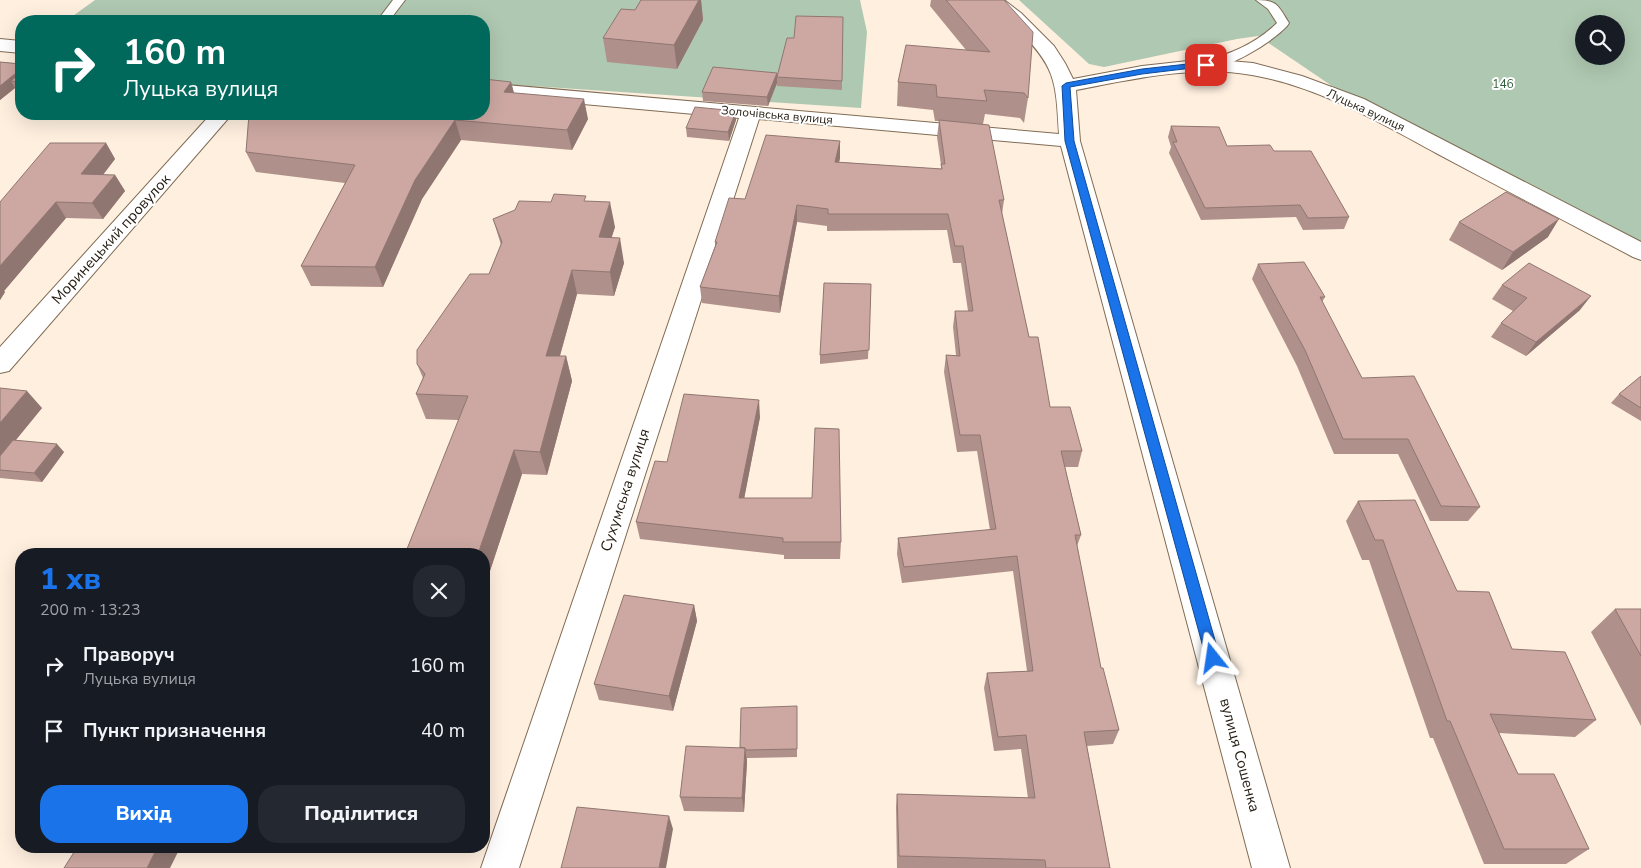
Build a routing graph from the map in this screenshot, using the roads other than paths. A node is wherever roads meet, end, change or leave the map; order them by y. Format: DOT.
graph roads {
  1 [pos="399,0"];
  2 [pos="993,0"];
  3 [pos="1262,0"];
  4 [pos="388,15"];
  5 [pos="0,45"];
  6 [pos="15,46"];
  7 [pos="1206,65"];
  8 [pos="1066,86"];
  9 [pos="490,90"];
  10 [pos="751,113"];
  11 [pos="217,120"];
  12 [pos="1070,141"];
  13 [pos="1641,252"];
  14 [pos="0,364"];
  15 [pos="500,868"];
  16 [pos="1271,868"];
  1 -- 4 [label="lane"];
  2 -- 8 [label="street, вулиця Сошенка"];
  3 -- 7 [label="lane"];
  5 -- 6 [label="street"];
  7 -- 8 [label="street, Луцька вулиця"];
  7 -- 13 [label="street, Луцька вулиця"];
  8 -- 12 [label="street, вулиця Сошенка"];
  9 -- 10 [label="street, Золочівська вулиця"];
  10 -- 12 [label="street, Золочівська вулиця"];
  10 -- 15 [label="street, Сухумська вулиця"];
  11 -- 14 [label="street, Моринецький провулок"];
  12 -- 16 [label="street, вулиця Сошенка"];
}
